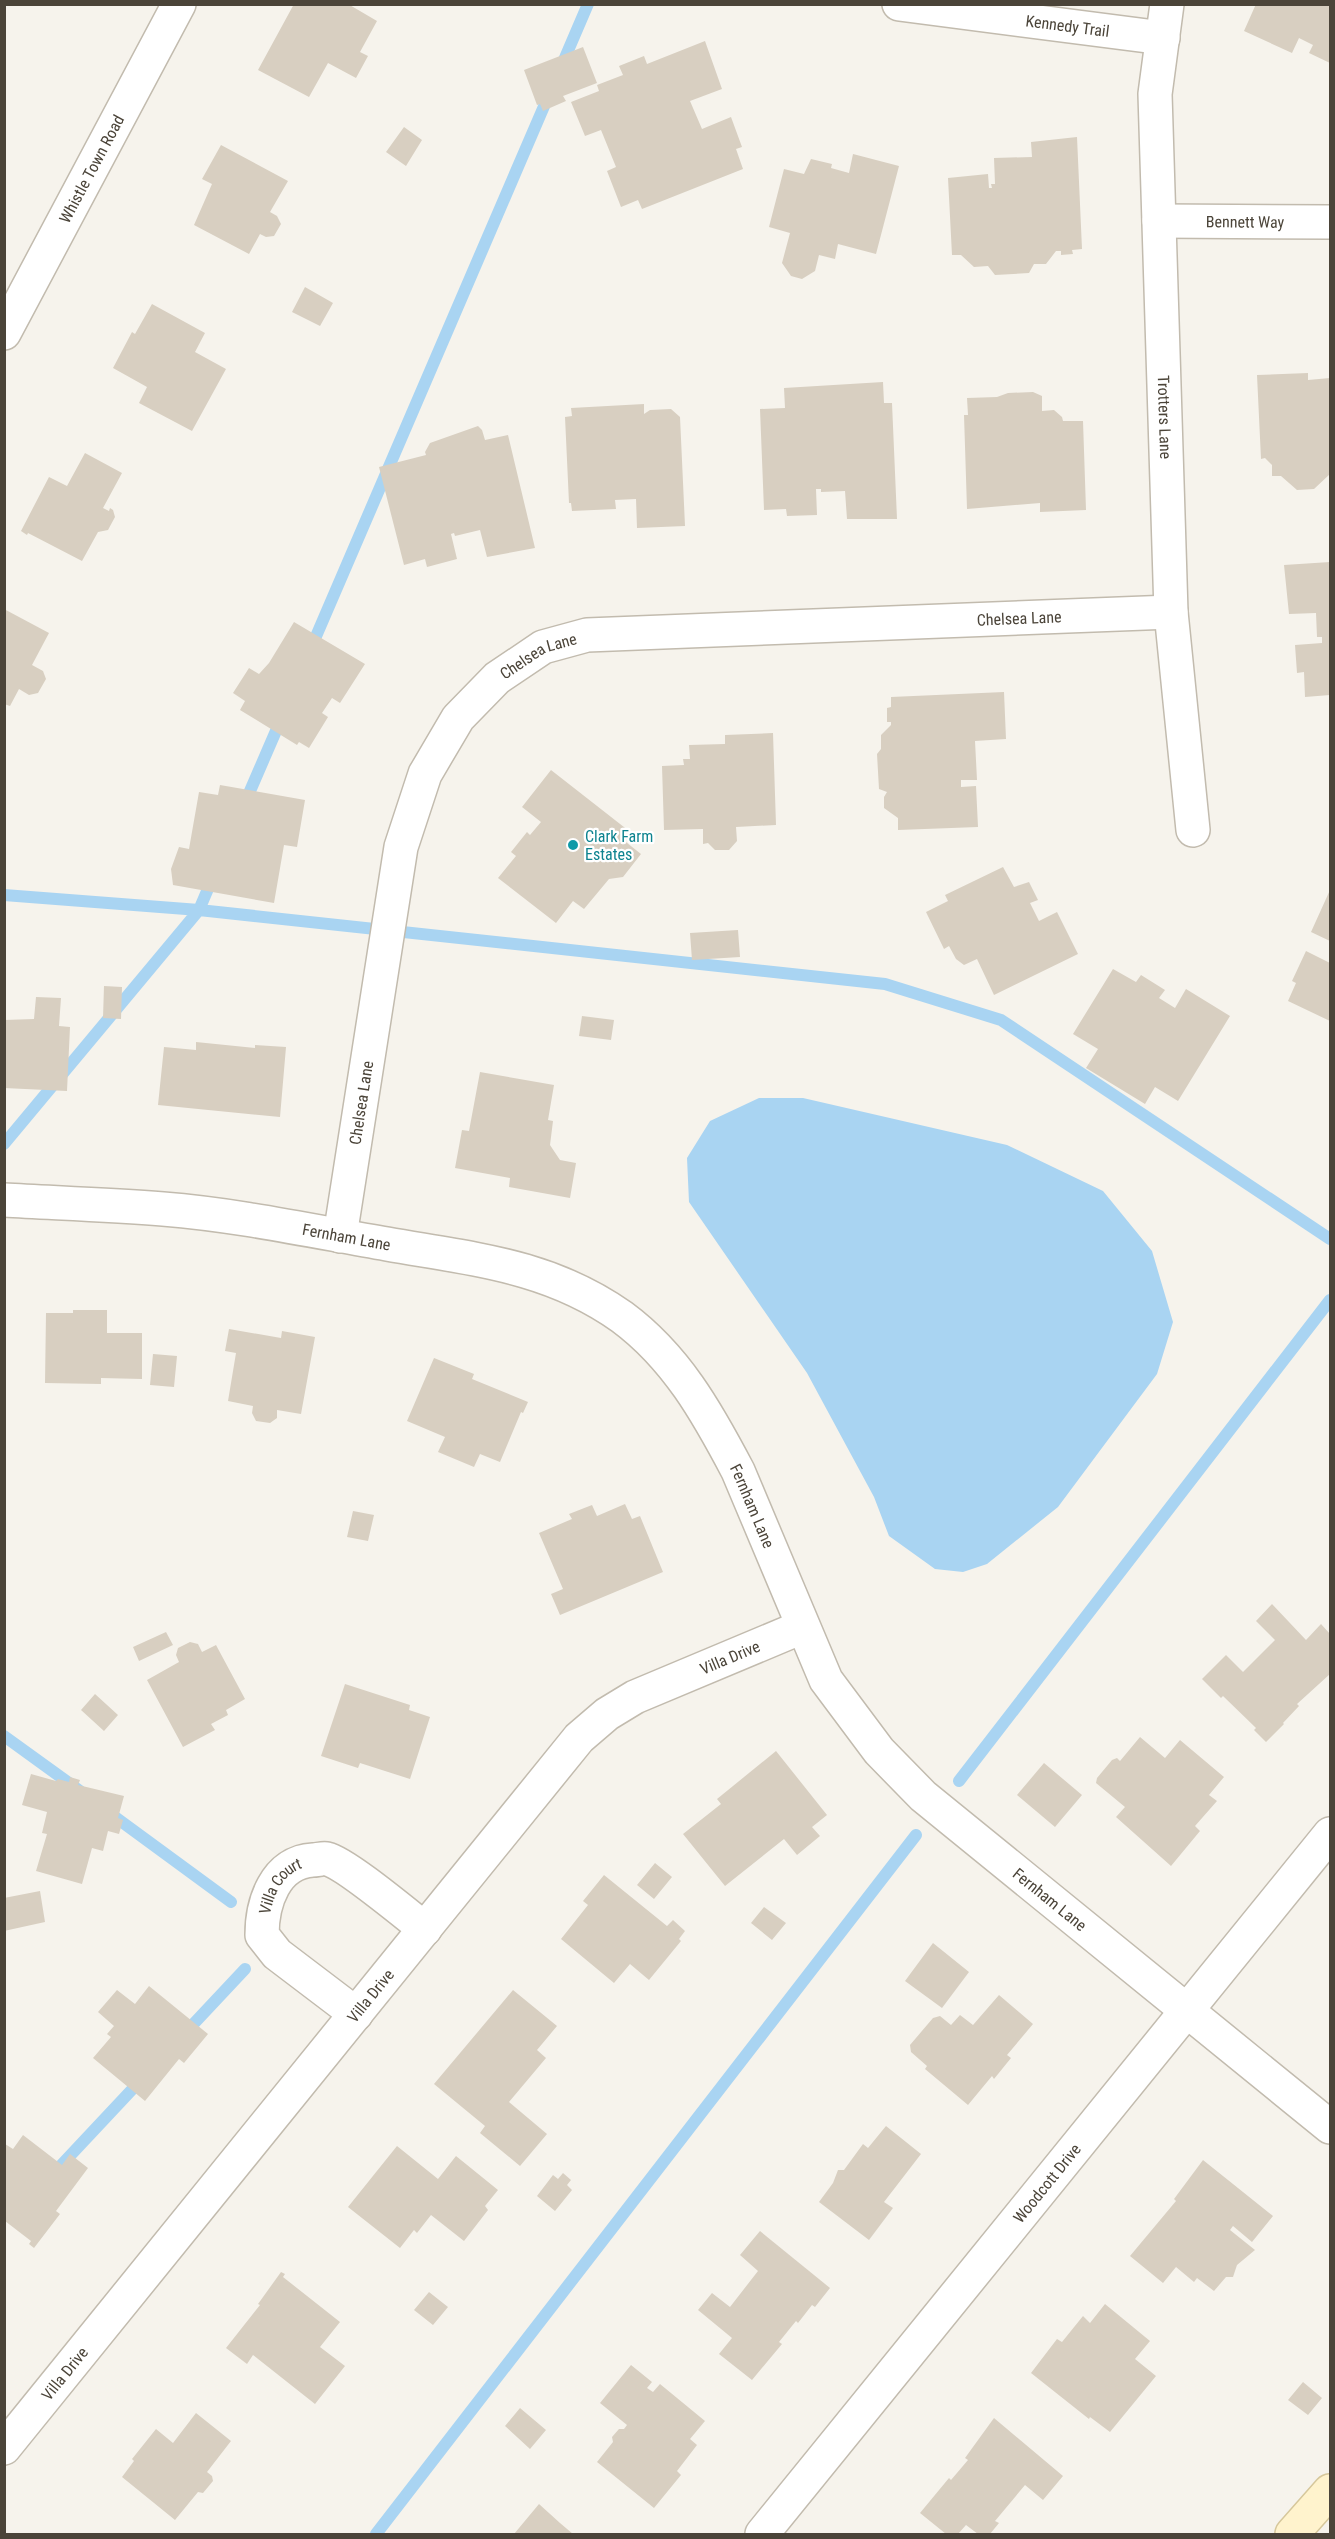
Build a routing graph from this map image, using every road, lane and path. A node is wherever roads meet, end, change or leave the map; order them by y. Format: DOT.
graph roads {
  1 [pos="179,4"];
  2 [pos="899,4"];
  3 [pos="1167,4"];
  4 [pos="1162,38"];
  5 [pos="1159,221"];
  6 [pos="1330,222"];
  7 [pos="4,333"];
  8 [pos="1171,612"];
  9 [pos="1193,830"];
  10 [pos="4,1200"];
  11 [pos="340,1236"];
  12 [pos="802,1627"];
  13 [pos="1330,1834"];
  14 [pos="425,1929"];
  15 [pos="1187,2010"];
  16 [pos="356,2014"];
  17 [pos="1330,2127"];
  18 [pos="4,2448"];
  19 [pos="1330,2491"];
  20 [pos="762,2535"];
  21 [pos="1292,2535"];
  1 -- 7 [label="street, Whistle Town Road"];
  2 -- 4 [label="street, Kennedy Trail"];
  3 -- 4 [label="street, Trotters Lane"];
  4 -- 5 [label="street, Trotters Lane"];
  5 -- 6 [label="street, Bennett Way"];
  5 -- 8 [label="street, Trotters Lane"];
  8 -- 9 [label="street, Trotters Lane"];
  8 -- 11 [label="street, Chelsea Lane"];
  10 -- 11 [label="street, Fernham Lane"];
  11 -- 12 [label="street, Fernham Lane"];
  12 -- 14 [label="street, Villa Drive"];
  12 -- 15 [label="street, Fernham Lane"];
  13 -- 15 [label="street, Woodcott Drive"];
  14 -- 16 [label="street, Villa Drive"];
  14 -- 16 [label="street, Villa Court"];
  15 -- 17 [label="street, Fernham Lane"];
  15 -- 20 [label="street, Woodcott Drive"];
  16 -- 18 [label="street, Villa Drive"];
  19 -- 21 [label="main road"];
}
